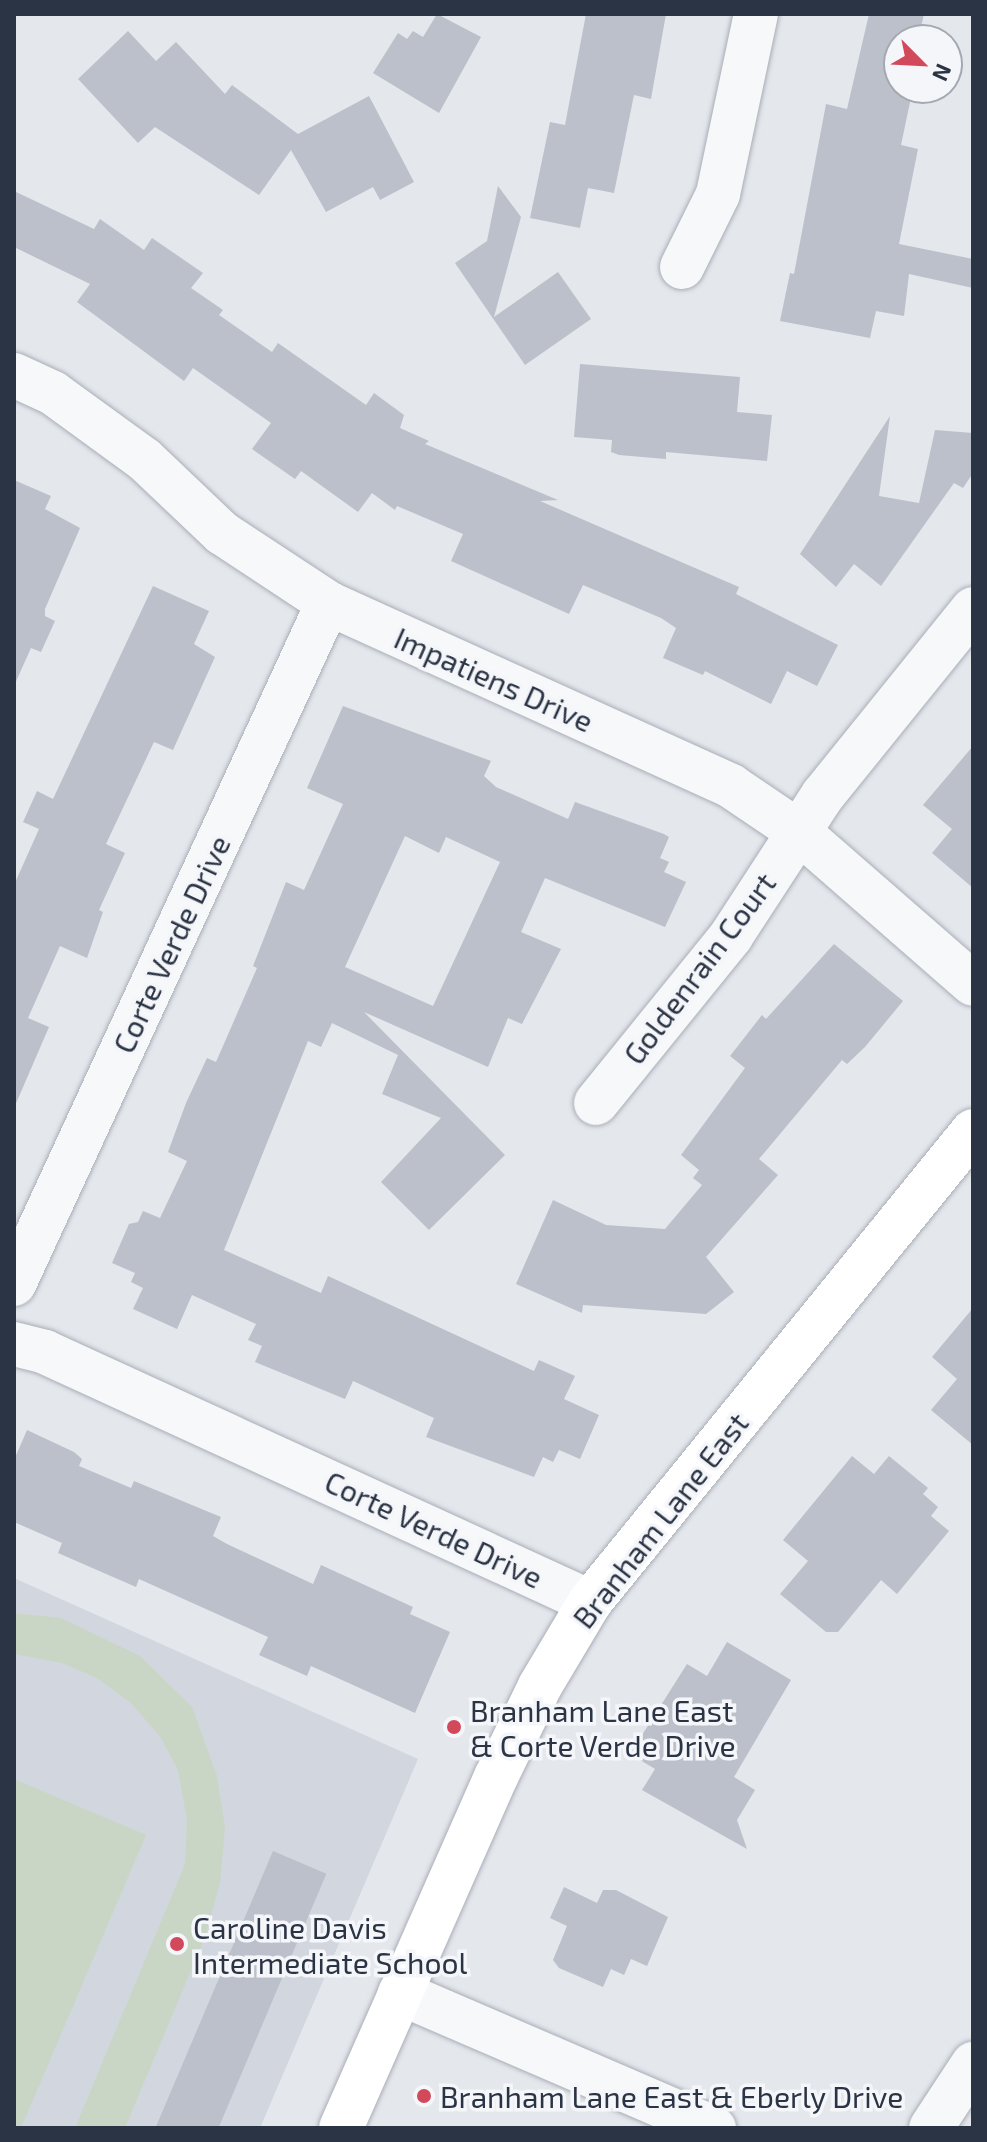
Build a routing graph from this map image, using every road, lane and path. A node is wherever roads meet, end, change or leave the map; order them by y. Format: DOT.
graph roads {
  1 [pos="756,14"];
  2 [pos="682,267"];
  3 [pos="14,375"];
  4 [pos="328,603"];
  5 [pos="973,609"];
  6 [pos="799,832"];
  7 [pos="973,984"];
  8 [pos="596,1103"];
  9 [pos="973,1131"];
  10 [pos="14,1284"];
  11 [pos="14,1344"];
  12 [pos="590,1602"];
  13 [pos="400,1993"];
  14 [pos="973,2064"];
  15 [pos="341,2128"];
  16 [pos="714,2128"];
  17 [pos="931,2128"];
  1 -- 2 [label="street"];
  3 -- 4 [label="street, Impatiens Drive"];
  4 -- 6 [label="street, Impatiens Drive"];
  4 -- 10 [label="street, Corte Verde Drive"];
  5 -- 6 [label="street, Goldenrain Court"];
  6 -- 7 [label="street, Impatiens Drive"];
  6 -- 8 [label="street, Goldenrain Court"];
  9 -- 12 [label="street, Branham Lane East"];
  11 -- 12 [label="street, Corte Verde Drive"];
  12 -- 13 [label="street, Branham Lane East"];
  13 -- 15 [label="street, Branham Lane East"];
  13 -- 16 [label="street"];
  14 -- 17 [label="street"];
}
